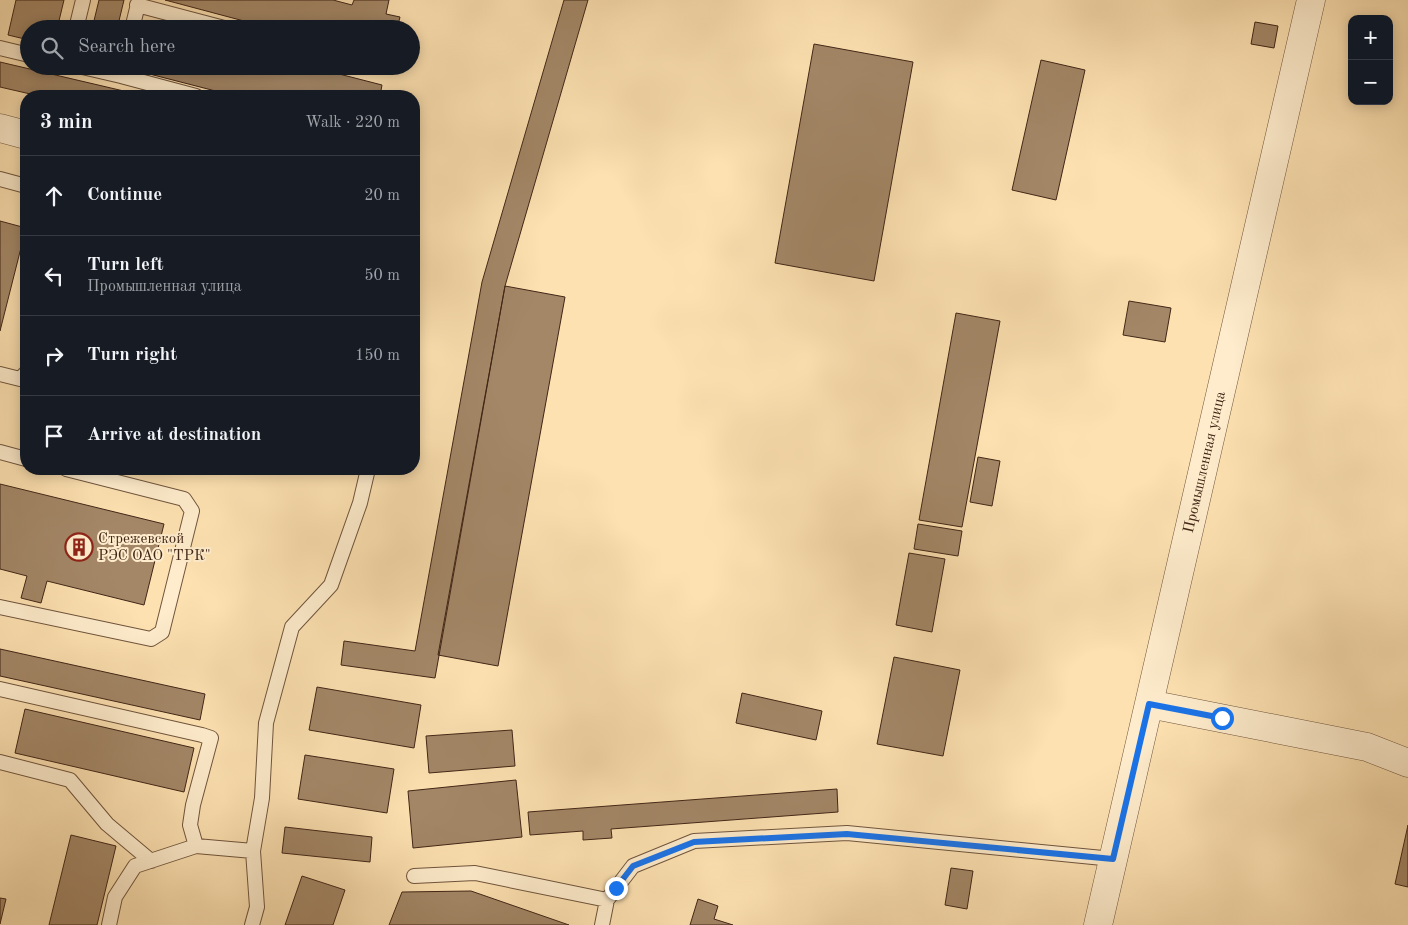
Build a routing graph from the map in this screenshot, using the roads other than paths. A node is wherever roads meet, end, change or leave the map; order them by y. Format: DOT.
graph roads {
  1 [pos="83,0"];
  2 [pos="1311,0"];
  3 [pos="138,3"];
  4 [pos="78,20"];
  5 [pos="134,20"];
  6 [pos="197,20"];
  7 [pos="0,48"];
  8 [pos="20,53"];
  9 [pos="134,75"];
  10 [pos="178,90"];
  11 [pos="0,128"];
  12 [pos="20,133"];
  13 [pos="0,179"];
  14 [pos="20,184"];
  15 [pos="0,374"];
  16 [pos="20,379"];
  17 [pos="0,452"];
  18 [pos="20,457"];
  19 [pos="90,475"];
  20 [pos="367,475"];
  21 [pos="0,607"];
  22 [pos="0,689"];
  23 [pos="1149,704"];
  24 [pos="0,762"];
  25 [pos="1408,763"];
  26 [pos="196,846"];
  27 [pos="253,851"];
  28 [pos="1113,859"];
  29 [pos="151,861"];
  30 [pos="414,876"];
  31 [pos="607,900"];
  32 [pos="109,925"];
  33 [pos="252,925"];
  34 [pos="602,925"];
  35 [pos="1098,925"];
  1 -- 4 [label="lane"];
  2 -- 23 [label="street, Промышленная улица"];
  3 -- 5 [label="lane"];
  3 -- 6 [label="lane"];
  7 -- 8 [label="lane"];
  9 -- 10 [label="lane"];
  11 -- 12 [label="street"];
  13 -- 14 [label="lane"];
  15 -- 16 [label="lane"];
  17 -- 18 [label="lane"];
  19 -- 21 [label="lane"];
  20 -- 27 [label="lane"];
  22 -- 26 [label="lane"];
  23 -- 25 [label="street"];
  23 -- 28 [label="street, Промышленная улица"];
  24 -- 29 [label="lane"];
  26 -- 27 [label="lane"];
  26 -- 29 [label="lane"];
  27 -- 33 [label="lane"];
  28 -- 31 [label="lane"];
  28 -- 35 [label="street, Промышленная улица"];
  29 -- 32 [label="lane"];
  30 -- 31 [label="lane"];
  31 -- 34 [label="lane"];
}
